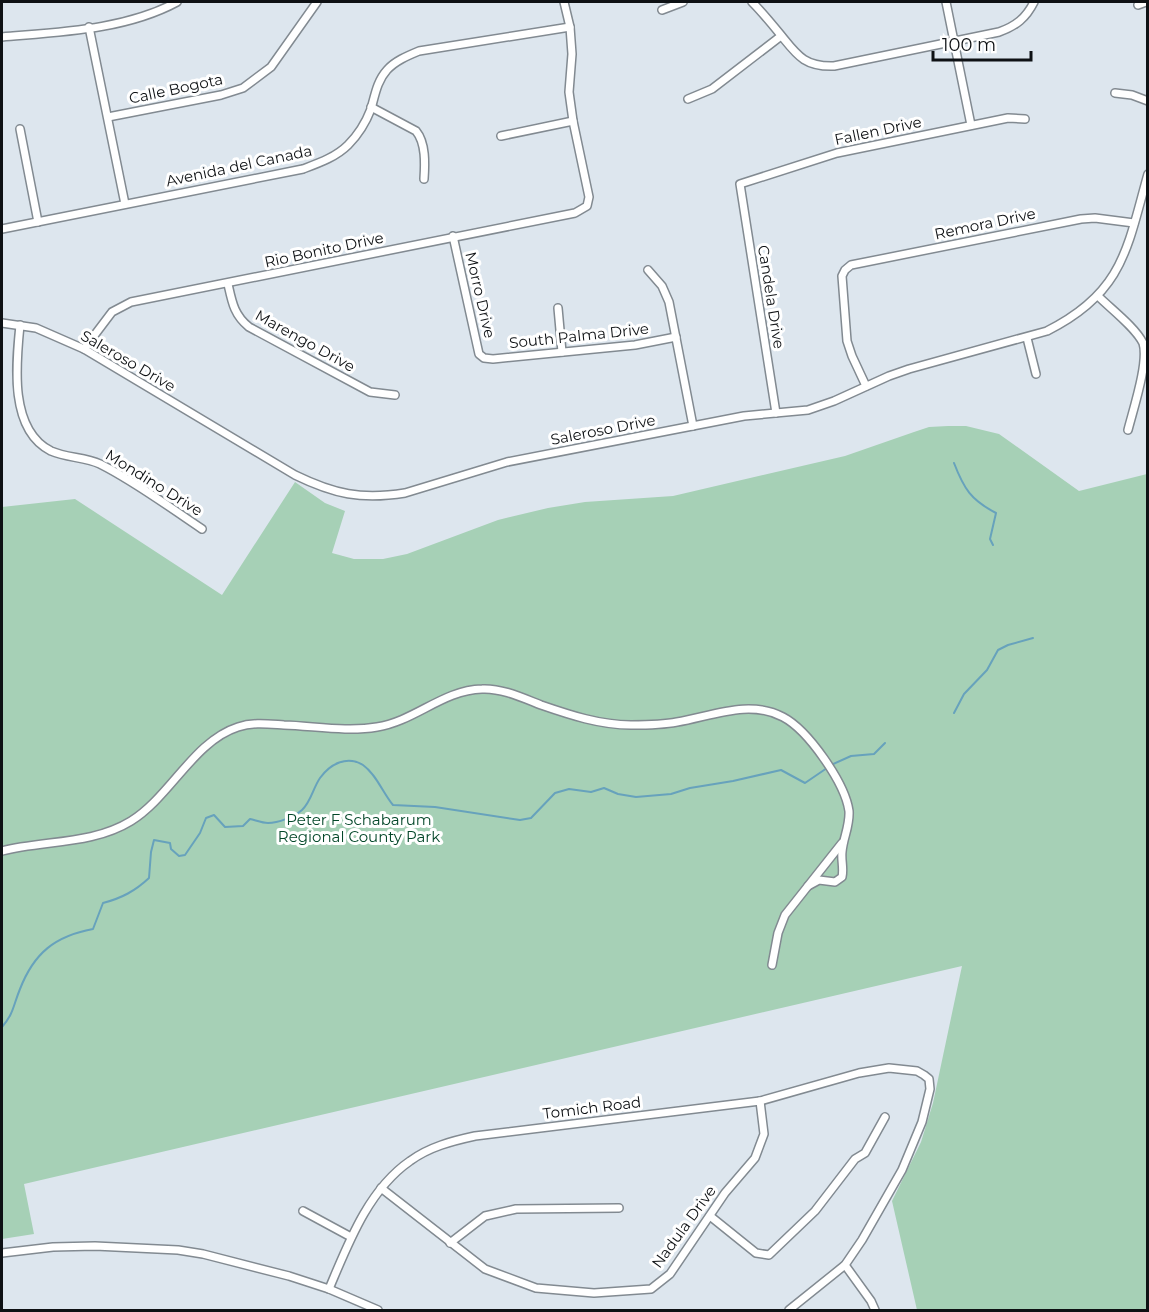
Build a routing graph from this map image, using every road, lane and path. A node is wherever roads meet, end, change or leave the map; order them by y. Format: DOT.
graph roads {
  1 [pos="177,2"];
  2 [pos="317,2"];
  3 [pos="564,2"];
  4 [pos="683,2"];
  5 [pos="752,2"];
  6 [pos="946,2"];
  7 [pos="1034,2"];
  8 [pos="1146,2"];
  9 [pos="1138,4"];
  10 [pos="662,10"];
  11 [pos="89,27"];
  12 [pos="570,27"];
  13 [pos="781,36"];
  14 [pos="2,37"];
  15 [pos="954,41"];
  16 [pos="1115,93"];
  17 [pos="688,99"];
  18 [pos="1148,101"];
  19 [pos="371,107"];
  20 [pos="108,117"];
  21 [pos="1024,119"];
  22 [pos="573,121"];
  23 [pos="971,125"];
  24 [pos="20,129"];
  25 [pos="501,136"];
  26 [pos="1148,174"];
  27 [pos="424,179"];
  28 [pos="740,184"];
  29 [pos="125,204"];
  30 [pos="38,222"];
  31 [pos="1134,223"];
  32 [pos="2,229"];
  33 [pos="453,236"];
  34 [pos="648,270"];
  35 [pos="228,284"];
  36 [pos="1098,296"];
  37 [pos="558,308"];
  38 [pos="2,323"];
  39 [pos="20,325"];
  40 [pos="676,337"];
  41 [pos="1027,338"];
  42 [pos="84,349"];
  43 [pos="562,352"];
  44 [pos="484,358"];
  45 [pos="1036,374"];
  46 [pos="866,387"];
  47 [pos="395,395"];
  48 [pos="776,414"];
  49 [pos="693,426"];
  50 [pos="1128,430"];
  51 [pos="202,529"];
  52 [pos="845,838"];
  53 [pos="2,851"];
  54 [pos="808,886"];
  55 [pos="772,965"];
  56 [pos="760,1101"];
  57 [pos="885,1117"];
  58 [pos="381,1188"];
  59 [pos="619,1208"];
  60 [pos="303,1211"];
  61 [pos="710,1216"];
  62 [pos="351,1237"];
  63 [pos="450,1243"];
  64 [pos="2,1253"];
  65 [pos="845,1265"];
  66 [pos="329,1289"];
  67 [pos="378,1311"];
  68 [pos="789,1311"];
  69 [pos="875,1311"];
  1 -- 11 [label="street"];
  2 -- 20 [label="street, Calle Bogota"];
  3 -- 12 [label="street"];
  4 -- 10 [label="street"];
  5 -- 13 [label="street"];
  6 -- 15 [label="street"];
  7 -- 15 [label="street"];
  8 -- 9 [label="street"];
  11 -- 14 [label="street"];
  11 -- 20 [label="street"];
  12 -- 19 [label="street, Avenida del Canada"];
  12 -- 22 [label="street"];
  13 -- 15 [label="street"];
  13 -- 17 [label="street"];
  15 -- 23 [label="street"];
  16 -- 18 [label="street"];
  19 -- 27 [label="street"];
  19 -- 29 [label="street, Avenida del Canada"];
  20 -- 29 [label="street"];
  21 -- 23 [label="street, Fallen Drive"];
  22 -- 25 [label="street"];
  22 -- 33 [label="street, Rio Bonito Drive"];
  23 -- 28 [label="street, Fallen Drive"];
  24 -- 30 [label="street"];
  26 -- 31 [label="street, Saleroso Drive"];
  28 -- 48 [label="street, Candela Drive"];
  29 -- 30 [label="street, Avenida del Canada"];
  30 -- 32 [label="street, Avenida del Canada"];
  31 -- 36 [label="street, Saleroso Drive"];
  31 -- 46 [label="street, Remora Drive"];
  33 -- 35 [label="street, Rio Bonito Drive"];
  33 -- 44 [label="street, Morro Drive"];
  34 -- 40 [label="street"];
  35 -- 42 [label="street, Rio Bonito Drive"];
  35 -- 47 [label="street, Marengo Drive"];
  36 -- 41 [label="street, Saleroso Drive"];
  36 -- 50 [label="street"];
  37 -- 43 [label="street"];
  38 -- 39 [label="street, Saleroso Drive"];
  39 -- 42 [label="street, Saleroso Drive"];
  39 -- 51 [label="street, Mondino Drive"];
  40 -- 43 [label="street, South Palma Drive"];
  40 -- 49 [label="street"];
  41 -- 45 [label="street"];
  41 -- 46 [label="street, Saleroso Drive"];
  42 -- 49 [label="street, Saleroso Drive"];
  43 -- 44 [label="street, South Palma Drive"];
  46 -- 48 [label="street, Saleroso Drive"];
  48 -- 49 [label="street, Saleroso Drive"];
  52 -- 53 [label="street"];
  52 -- 54 [label="street"];
  52 -- 54 [label="street"];
  54 -- 55 [label="street"];
  56 -- 58 [label="street, Tomich Road"];
  56 -- 61 [label="street, Nadula Drive"];
  56 -- 65 [label="street, Tomich Road"];
  57 -- 61 [label="street"];
  58 -- 62 [label="street, Tomich Road"];
  58 -- 63 [label="street, Nadula Drive"];
  59 -- 63 [label="street"];
  60 -- 62 [label="street"];
  61 -- 63 [label="street, Nadula Drive"];
  62 -- 66 [label="street, Tomich Road"];
  64 -- 66 [label="street"];
  65 -- 68 [label="street"];
  65 -- 69 [label="street"];
  66 -- 67 [label="street"];
}
